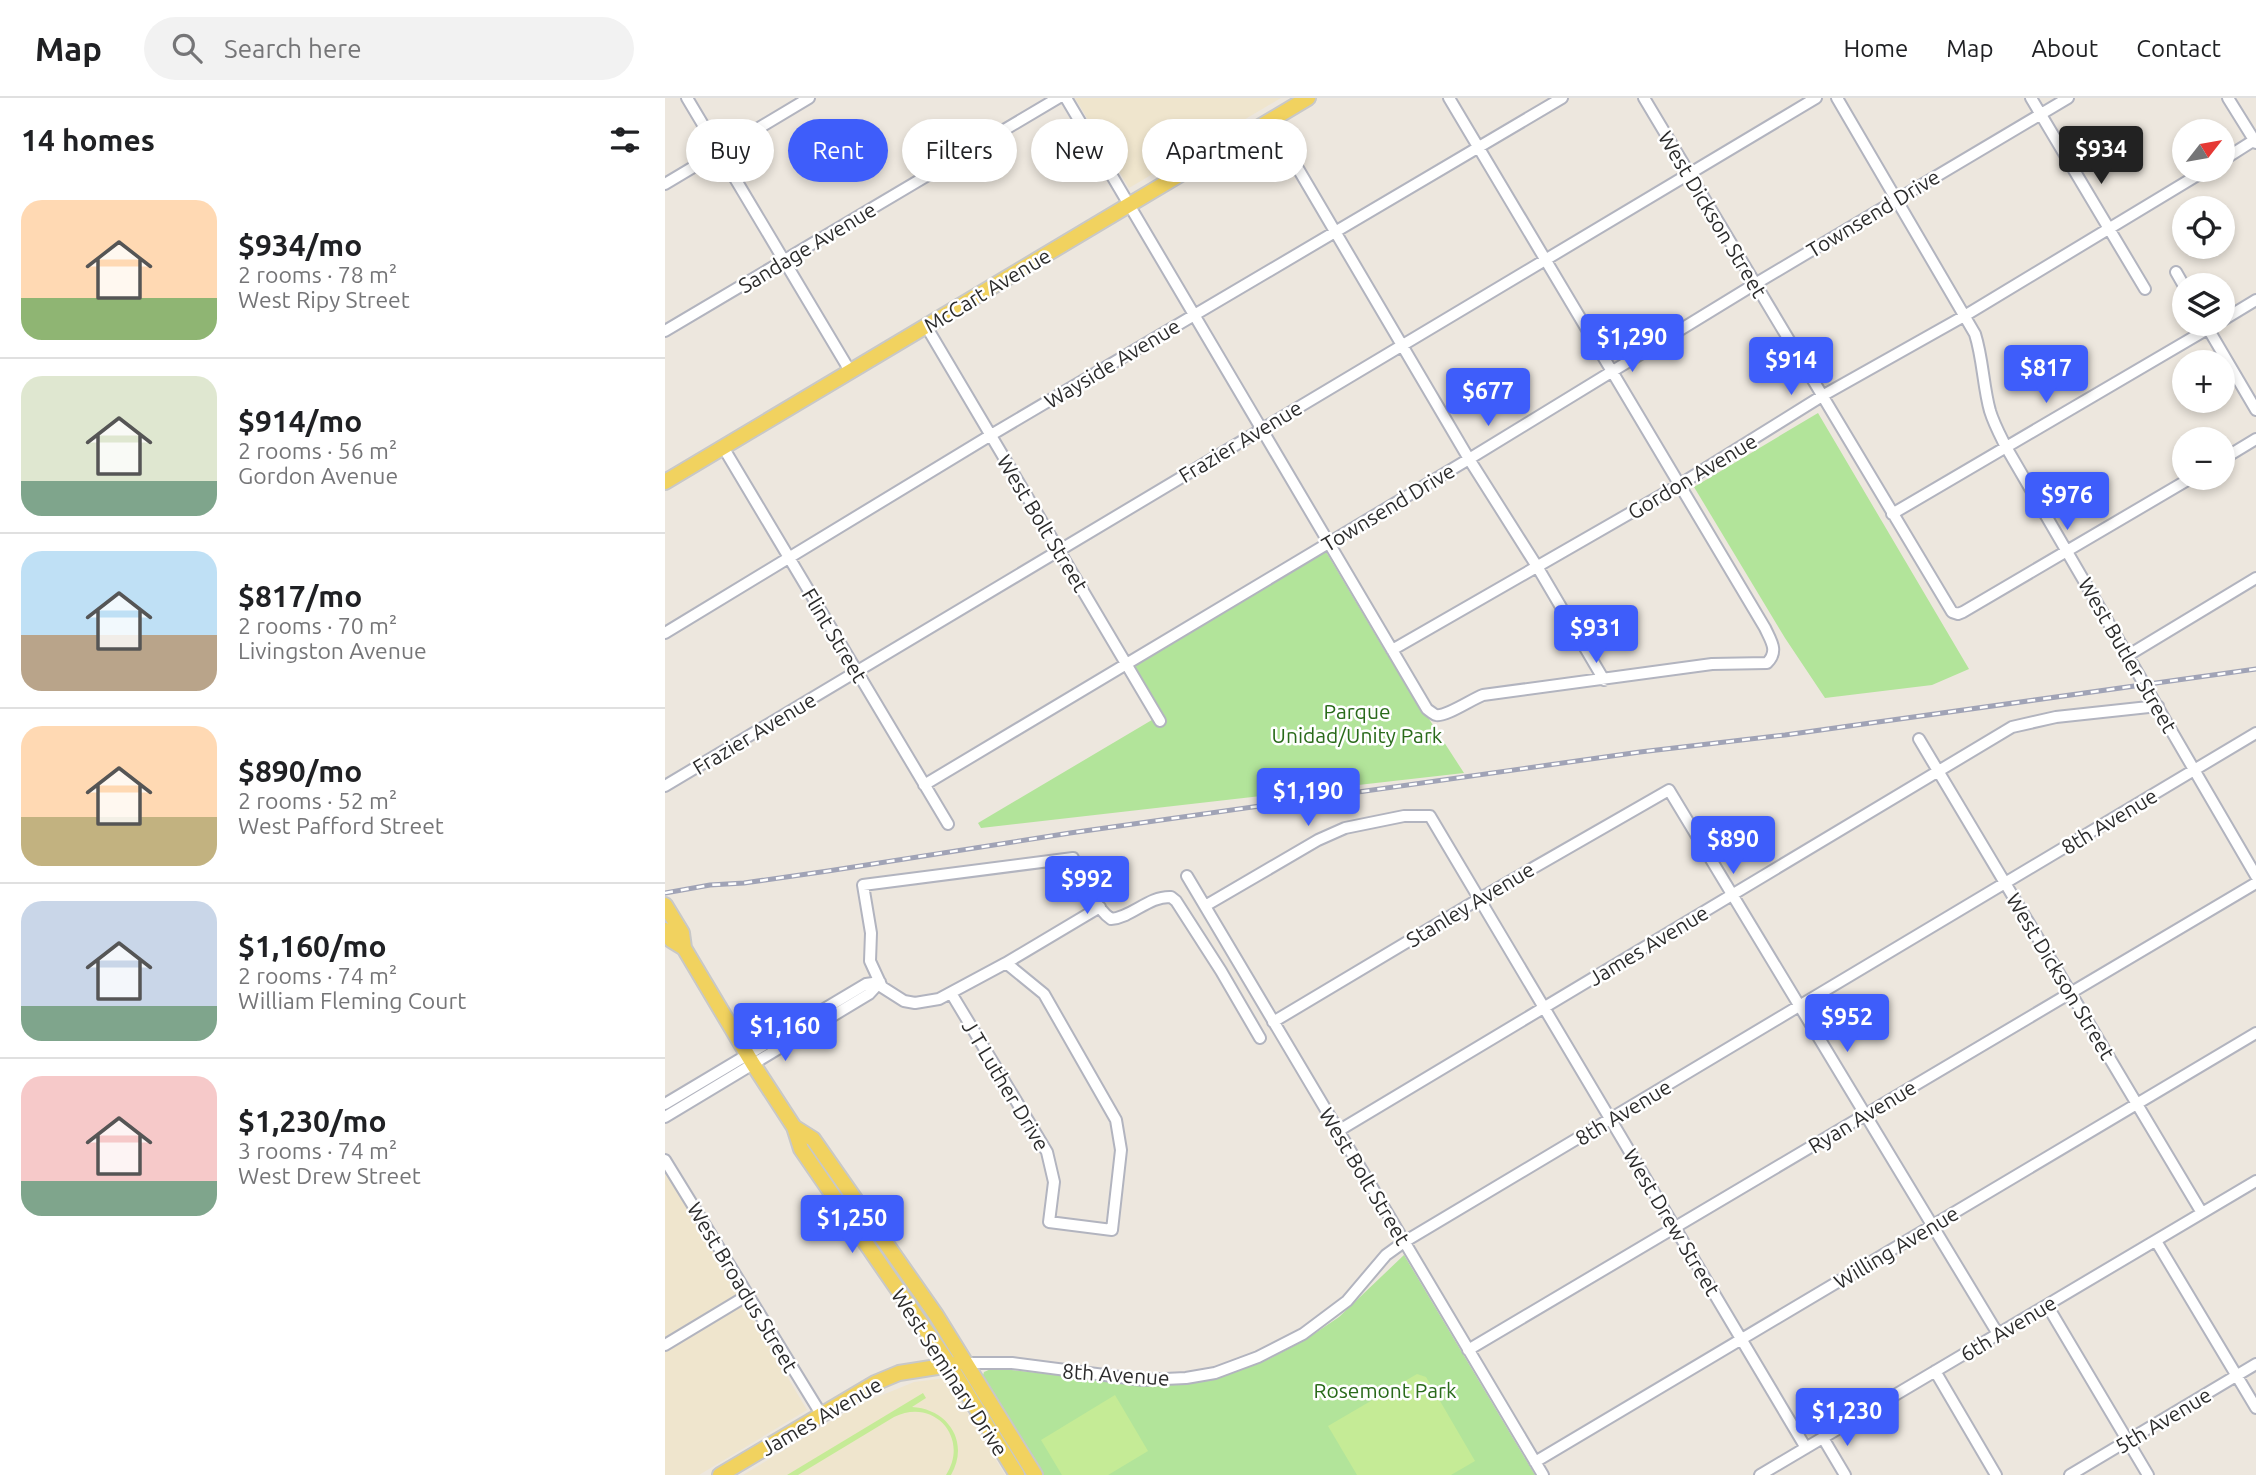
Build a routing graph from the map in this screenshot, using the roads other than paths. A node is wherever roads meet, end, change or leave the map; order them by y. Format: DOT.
graph roads {
  1 [pos="687,98"];
  2 [pos="809,98"];
  3 [pos="1058,98"];
  4 [pos="1066,98"];
  5 [pos="1308,98"];
  6 [pos="1449,98"];
  7 [pos="1562,98"];
  8 [pos="1644,98"];
  9 [pos="1817,98"];
  10 [pos="1837,98"];
  11 [pos="2031,98"];
  12 [pos="2068,98"];
  13 [pos="2228,98"];
  14 [pos="2040,113"];
  15 [pos="699,119"];
  16 [pos="774,119"];
  17 [pos="1273,119"];
  18 [pos="2255,141"];
  19 [pos="1479,148"];
  20 [pos="2235,153"];
  21 [pos="686,172"];
  22 [pos="1689,173"];
  23 [pos="737,182"];
  24 [pos="1168,182"];
  25 [pos="1305,182"];
  26 [pos="2186,182"];
  27 [pos="665,184"];
  28 [pos="1897,199"];
  29 [pos="1129,205"];
  30 [pos="2109,229"];
  31 [pos="1334,233"];
  32 [pos="1545,259"];
  33 [pos="784,260"];
  34 [pos="1755,284"];
  35 [pos="2145,289"];
  36 [pos="2256,300"];
  37 [pos="2235,313"];
  38 [pos="1966,315"];
  39 [pos="1193,316"];
  40 [pos="926,326"];
  41 [pos="665,331"];
  42 [pos="2192,336"];
  43 [pos="2216,336"];
  44 [pos="1402,343"];
  45 [pos="850,371"];
  46 [pos="1612,372"];
  47 [pos="1822,396"];
  48 [pos="2256,410"];
  49 [pos="1261,428"];
  50 [pos="991,435"];
  51 [pos="2256,439"];
  52 [pos="723,447"];
  53 [pos="2006,447"];
  54 [pos="2235,452"];
  55 [pos="1469,459"];
  56 [pos="665,482"];
  57 [pos="1679,485"];
  58 [pos="2172,489"];
  59 [pos="1892,514"];
  60 [pos="1328,543"];
  61 [pos="2068,550"];
  62 [pos="1059,551"];
  63 [pos="790,559"];
  64 [pos="1538,568"];
  65 [pos="2256,578"];
  66 [pos="665,634"];
  67 [pos="1392,650"];
  68 [pos="2127,656"];
  69 [pos="1126,663"];
  70 [pos="857,671"];
  71 [pos="1604,680"];
  72 [pos="2158,706"];
  73 [pos="1160,721"];
  74 [pos="2256,733"];
  75 [pos="1919,739"];
  76 [pos="2195,769"];
  77 [pos="1938,770"];
  78 [pos="924,785"];
  79 [pos="665,786"];
  80 [pos="947,824"];
  81 [pos="1187,876"];
  82 [pos="2256,876"];
  83 [pos="2005,883"];
  84 [pos="2256,883"];
  85 [pos="1732,895"];
  86 [pos="1479,899"];
  87 [pos="665,905"];
  88 [pos="1205,906"];
  89 [pos="1100,907"];
  90 [pos="665,930"];
  91 [pos="684,948"];
  92 [pos="1006,963"];
  93 [pos="880,982"];
  94 [pos="951,993"];
  95 [pos="2071,993"];
  96 [pos="1799,1006"];
  97 [pos="1544,1008"];
  98 [pos="1273,1022"];
  99 [pos="2256,1033"];
  100 [pos="1260,1038"];
  101 [pos="750,1059"];
  102 [pos="665,1104"];
  103 [pos="2137,1104"];
  104 [pos="1865,1115"];
  105 [pos="665,1117"];
  106 [pos="1610,1119"];
  107 [pos="794,1127"];
  108 [pos="1338,1131"];
  109 [pos="665,1160"];
  110 [pos="2256,1181"];
  111 [pos="2202,1213"];
  112 [pos="1932,1226"];
  113 [pos="1675,1228"];
  114 [pos="2155,1241"];
  115 [pos="1404,1242"];
  116 [pos="748,1295"];
  117 [pos="2047,1305"];
  118 [pos="1998,1334"];
  119 [pos="1741,1339"];
  120 [pos="665,1345"];
  121 [pos="1468,1350"];
  122 [pos="967,1363"];
  123 [pos="949,1364"];
  124 [pos="2256,1364"];
  125 [pos="1935,1371"];
  126 [pos="2237,1376"];
  127 [pos="2256,1408"];
  128 [pos="821,1414"];
  129 [pos="1823,1438"];
  130 [pos="2128,1440"];
  131 [pos="1806,1448"];
  132 [pos="1535,1462"];
  133 [pos="1033,1474"];
  134 [pos="722,1475"];
  135 [pos="1017,1475"];
  136 [pos="1543,1475"];
  137 [pos="1760,1475"];
  138 [pos="1845,1475"];
  139 [pos="1996,1475"];
  140 [pos="2070,1475"];
  141 [pos="2148,1475"];
  1 -- 15 [label="street"];
  2 -- 16 [label="street"];
  3 -- 33 [label="street, Sandage Avenue"];
  4 -- 29 [label="street"];
  5 -- 17 [label="main road, McCart Avenue"];
  6 -- 19 [label="street"];
  7 -- 19 [label="street, Wayside Avenue"];
  8 -- 22 [label="street, West Dickson Street"];
  9 -- 22 [label="street, Frazier Avenue"];
  10 -- 28 [label="street, West Butler Street"];
  11 -- 14 [label="street"];
  12 -- 14 [label="street, Townsend Drive"];
  13 -- 18 [label="street"];
  14 -- 28 [label="street, Townsend Drive"];
  14 -- 30 [label="street"];
  18 -- 20 [label="street"];
  19 -- 31 [label="street, Wayside Avenue"];
  19 -- 32 [label="street"];
  21 -- 27 [label="street"];
  22 -- 32 [label="street, Frazier Avenue"];
  22 -- 34 [label="street, West Dickson Street"];
  23 -- 33 [label="street"];
  24 -- 29 [label="main road, McCart Avenue"];
  25 -- 31 [label="street"];
  26 -- 30 [label="street, Gordon Avenue"];
  28 -- 34 [label="street, Townsend Drive"];
  28 -- 38 [label="street, West Butler Street"];
  29 -- 39 [label="street"];
  29 -- 40 [label="main road, McCart Avenue"];
  30 -- 35 [label="street"];
  30 -- 38 [label="street, Gordon Avenue"];
  31 -- 39 [label="street, Wayside Avenue"];
  31 -- 44 [label="street"];
  32 -- 44 [label="street, Frazier Avenue"];
  32 -- 46 [label="street"];
  33 -- 41 [label="street, Sandage Avenue"];
  33 -- 45 [label="street"];
  34 -- 46 [label="street, Townsend Drive"];
  34 -- 47 [label="street, West Dickson Street"];
  36 -- 37 [label="street"];
  38 -- 47 [label="street, Gordon Avenue"];
  38 -- 53 [label="street, West Butler Street"];
  39 -- 49 [label="street"];
  39 -- 50 [label="street, Wayside Avenue"];
  40 -- 45 [label="main road, McCart Avenue"];
  40 -- 50 [label="street, West Bolt Street"];
  42 -- 53 [label="street"];
  43 -- 48 [label="street"];
  44 -- 49 [label="street, Frazier Avenue"];
  44 -- 55 [label="street"];
  45 -- 52 [label="main road, McCart Avenue"];
  46 -- 55 [label="street, Townsend Drive"];
  46 -- 57 [label="street"];
  47 -- 57 [label="street, Gordon Avenue"];
  47 -- 59 [label="street, West Dickson Street"];
  49 -- 60 [label="street"];
  49 -- 62 [label="street, Frazier Avenue"];
  50 -- 62 [label="street, West Bolt Street"];
  50 -- 63 [label="street, Wayside Avenue"];
  51 -- 54 [label="street"];
  52 -- 56 [label="main road, McCart Avenue"];
  52 -- 63 [label="street, Flint Street"];
  53 -- 59 [label="street"];
  53 -- 61 [label="street, West Butler Street"];
  55 -- 60 [label="street, Townsend Drive"];
  55 -- 64 [label="street"];
  57 -- 64 [label="street, Gordon Avenue"];
  57 -- 71 [label="street"];
  58 -- 61 [label="street"];
  59 -- 61 [label="street, West Dickson Street"];
  60 -- 67 [label="street"];
  60 -- 69 [label="street, Townsend Drive"];
  61 -- 68 [label="street, West Butler Street"];
  62 -- 69 [label="street, West Bolt Street"];
  62 -- 70 [label="street, Frazier Avenue"];
  63 -- 66 [label="street, Wayside Avenue"];
  63 -- 70 [label="street, Flint Street"];
  64 -- 67 [label="street, Gordon Avenue"];
  64 -- 71 [label="street"];
  65 -- 68 [label="street"];
  67 -- 71 [label="street"];
  68 -- 72 [label="street, West Butler Street"];
  69 -- 73 [label="street, West Bolt Street"];
  69 -- 78 [label="street, Townsend Drive"];
  70 -- 78 [label="street, Flint Street"];
  70 -- 79 [label="street, Frazier Avenue"];
  72 -- 76 [label="street, West Butler Street"];
  72 -- 77 [label="street, James Avenue"];
  74 -- 76 [label="street, 8th Avenue"];
  75 -- 77 [label="street, West Dickson Street"];
  76 -- 82 [label="street, West Butler Street"];
  76 -- 83 [label="street, 8th Avenue"];
  77 -- 83 [label="street, West Dickson Street"];
  77 -- 85 [label="street, James Avenue"];
  78 -- 80 [label="street, Flint Street"];
  81 -- 88 [label="street, West Bolt Street"];
  83 -- 95 [label="street, West Dickson Street"];
  83 -- 96 [label="street, 8th Avenue"];
  84 -- 95 [label="street, Ryan Avenue"];
  85 -- 86 [label="street, Stanley Avenue"];
  85 -- 96 [label="street"];
  85 -- 97 [label="street, James Avenue"];
  86 -- 88 [label="street, West Drew Street"];
  86 -- 97 [label="street, West Drew Street"];
  86 -- 98 [label="street, Stanley Avenue"];
  87 -- 91 [label="main road, West Seminary Drive"];
  88 -- 98 [label="street, West Bolt Street"];
  89 -- 92 [label="street"];
  89 -- 93 [label="street"];
  89 -- 100 [label="street"];
  90 -- 91 [label="main road, West Seminary Drive"];
  91 -- 101 [label="main road, West Seminary Drive"];
  92 -- 94 [label="street"];
  92 -- 94 [label="street, J T Luther Drive"];
  93 -- 94 [label="street"];
  93 -- 101 [label="street"];
  95 -- 103 [label="street, West Dickson Street"];
  95 -- 104 [label="street, Ryan Avenue"];
  96 -- 104 [label="street"];
  96 -- 106 [label="street, 8th Avenue"];
  97 -- 106 [label="street, West Drew Street"];
  97 -- 108 [label="street, James Avenue"];
  98 -- 108 [label="street, West Bolt Street"];
  99 -- 103 [label="street, Willing Avenue"];
  101 -- 102 [label="street"];
  101 -- 105 [label="street"];
  101 -- 107 [label="main road, West Seminary Drive"];
  103 -- 111 [label="street, West Dickson Street"];
  103 -- 112 [label="street, Willing Avenue"];
  104 -- 112 [label="street"];
  104 -- 113 [label="street, Ryan Avenue"];
  106 -- 113 [label="street, West Drew Street"];
  106 -- 115 [label="street, 8th Avenue"];
  107 -- 122 [label="main road, West Seminary Drive"];
  107 -- 123 [label="main road, West Seminary Drive"];
  108 -- 115 [label="street, West Bolt Street"];
  109 -- 116 [label="street, West Broadus Street"];
  110 -- 111 [label="street, 6th Avenue"];
  111 -- 114 [label="street, 6th Avenue"];
  112 -- 118 [label="street"];
  112 -- 119 [label="street, Willing Avenue"];
  113 -- 119 [label="street, West Drew Street"];
  113 -- 121 [label="street, Ryan Avenue"];
  114 -- 117 [label="street, 6th Avenue"];
  114 -- 126 [label="street"];
  115 -- 121 [label="street, West Bolt Street"];
  115 -- 122 [label="street, 8th Avenue"];
  116 -- 120 [label="street"];
  116 -- 128 [label="street, West Broadus Street"];
  117 -- 118 [label="street, 6th Avenue"];
  117 -- 130 [label="street"];
  118 -- 125 [label="street, 6th Avenue"];
  119 -- 131 [label="street, West Drew Street"];
  119 -- 132 [label="street, Willing Avenue"];
  121 -- 132 [label="street, West Bolt Street"];
  122 -- 123 [label="main road, James Avenue"];
  122 -- 133 [label="main road, West Seminary Drive"];
  123 -- 128 [label="main road, James Avenue"];
  123 -- 135 [label="main road, West Seminary Drive"];
  124 -- 126 [label="street, 5th Avenue"];
  125 -- 129 [label="street, 6th Avenue"];
  125 -- 139 [label="street"];
  126 -- 127 [label="street"];
  126 -- 130 [label="street, 5th Avenue"];
  128 -- 134 [label="main road, James Avenue"];
  129 -- 131 [label="street, 6th Avenue"];
  129 -- 138 [label="street"];
  130 -- 140 [label="street, 5th Avenue"];
  130 -- 141 [label="street"];
  131 -- 137 [label="street, 6th Avenue"];
  132 -- 136 [label="street, West Bolt Street"];
}
